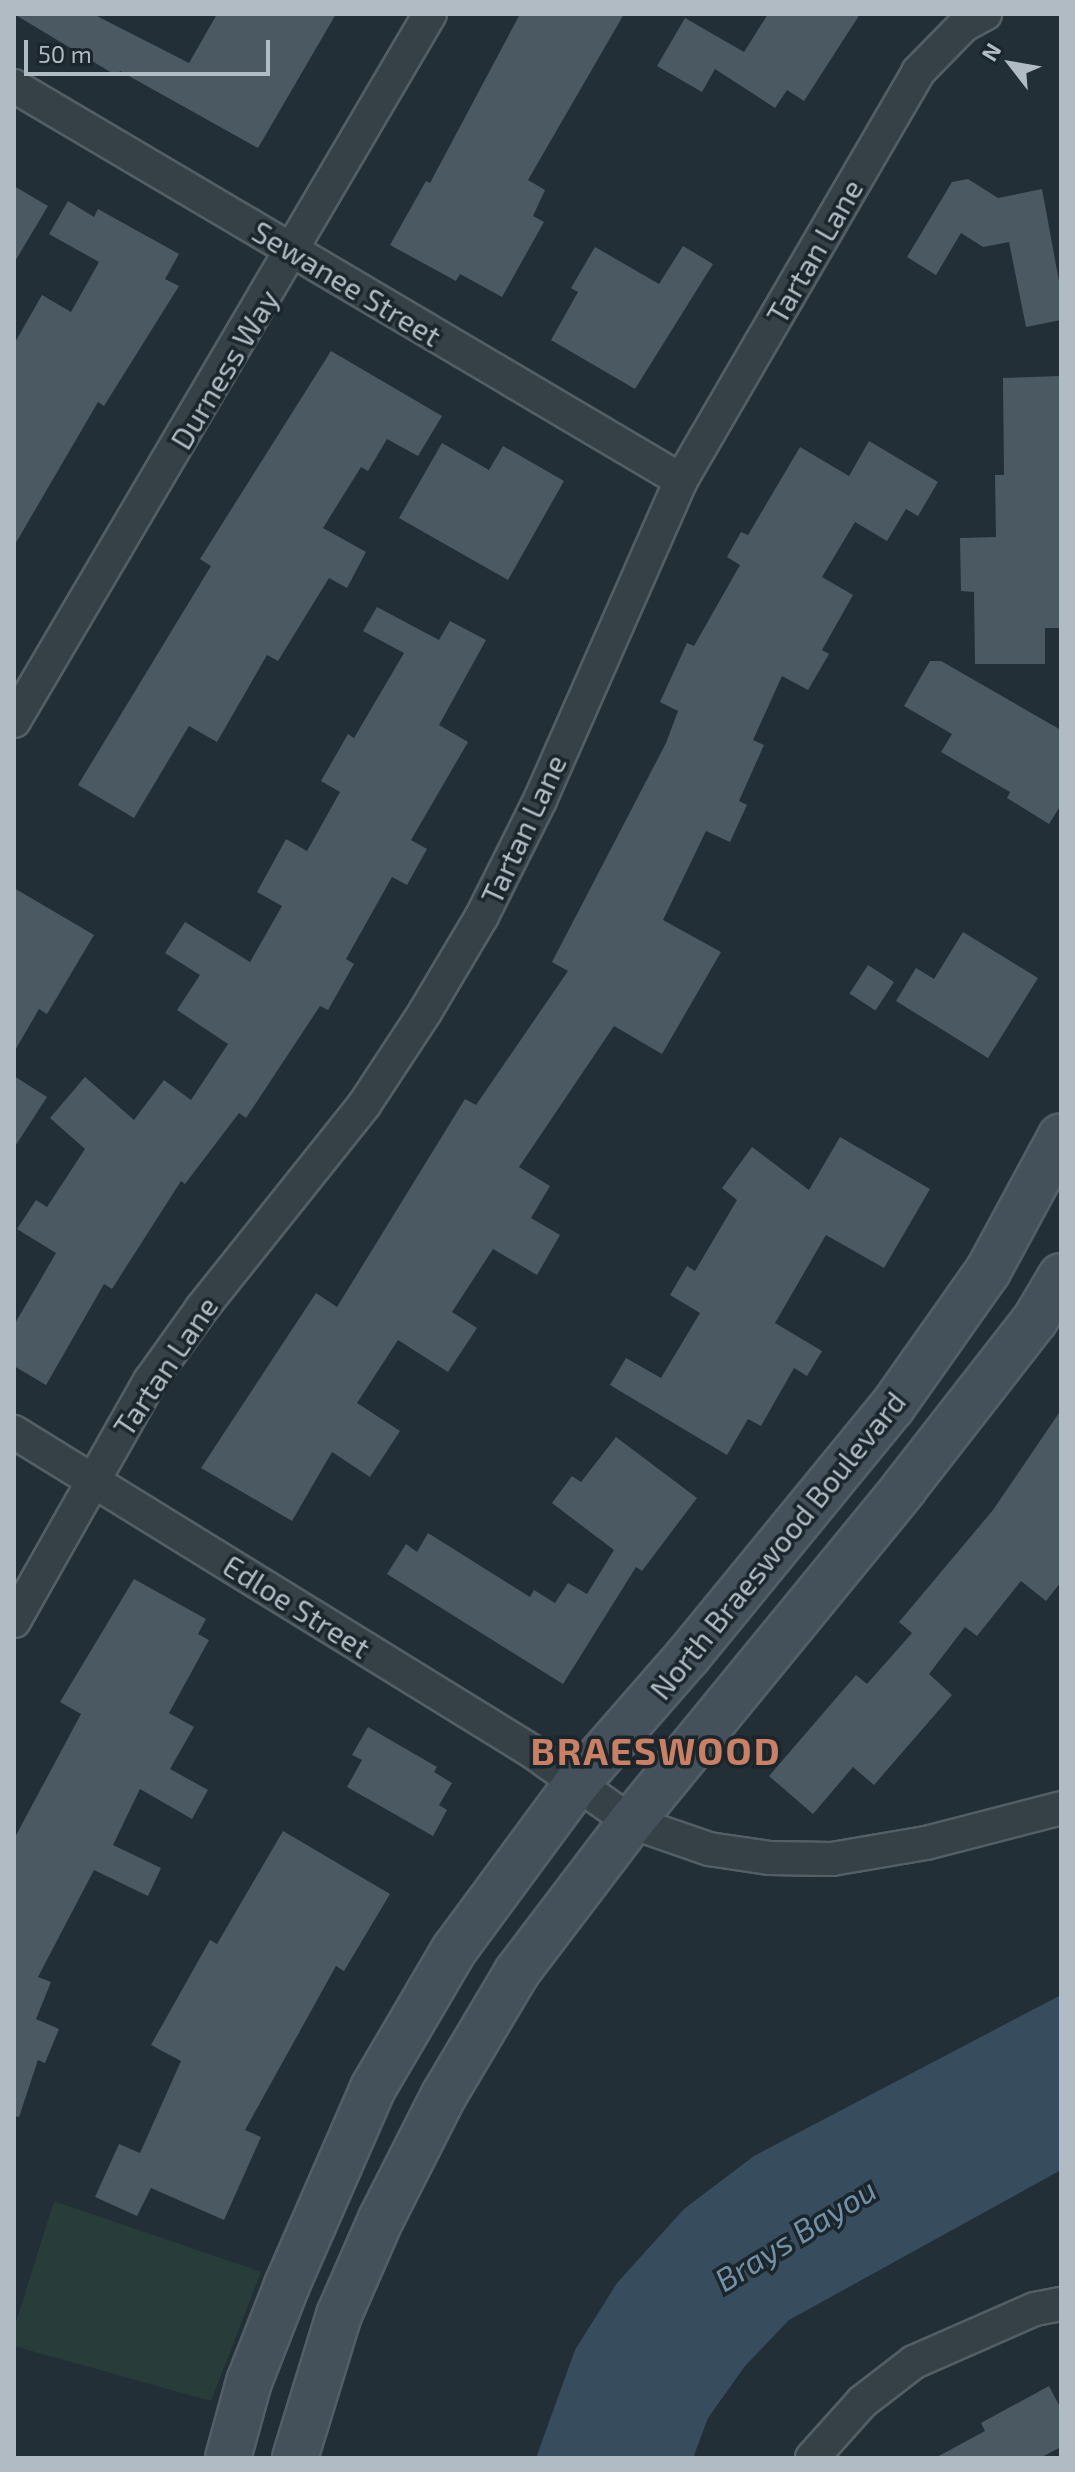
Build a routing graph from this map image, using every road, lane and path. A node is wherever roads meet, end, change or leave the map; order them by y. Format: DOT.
graph roads {
  1 [pos="430,14"];
  2 [pos="985,14"];
  3 [pos="14,86"];
  4 [pos="294,252"];
  5 [pos="681,480"];
  6 [pos="14,721"];
  7 [pos="1061,1136"];
  8 [pos="1061,1276"];
  9 [pos="14,1432"];
  10 [pos="92,1479"];
  11 [pos="14,1621"];
  12 [pos="578,1782"];
  13 [pos="1061,1808"];
  14 [pos="631,1822"];
  15 [pos="287,2285"];
  16 [pos="1061,2304"];
  17 [pos="342,2307"];
  18 [pos="228,2458"];
  19 [pos="295,2458"];
  20 [pos="812,2458"];
  1 -- 4 [label="street, Durness Way"];
  2 -- 5 [label="street, Tartan Lane"];
  3 -- 4 [label="street, Sewanee Street"];
  4 -- 5 [label="street, Sewanee Street"];
  4 -- 6 [label="street, Durness Way"];
  5 -- 10 [label="street, Tartan Lane"];
  7 -- 12 [label="main road, North Braeswood Boulevard"];
  8 -- 14 [label="main road, North Braeswood Boulevard"];
  9 -- 10 [label="street, Edloe Street"];
  10 -- 11 [label="street, Tartan Lane"];
  10 -- 12 [label="street, Edloe Street"];
  12 -- 14 [label="street, Edloe Street"];
  12 -- 15 [label="main road, North Braeswood Boulevard"];
  13 -- 14 [label="street, Edloe Street"];
  14 -- 17 [label="main road, North Braeswood Boulevard"];
  15 -- 17 [label="main road"];
  15 -- 18 [label="main road, North Braeswood Boulevard"];
  16 -- 20 [label="street"];
  17 -- 19 [label="main road, North Braeswood Boulevard"];
}
